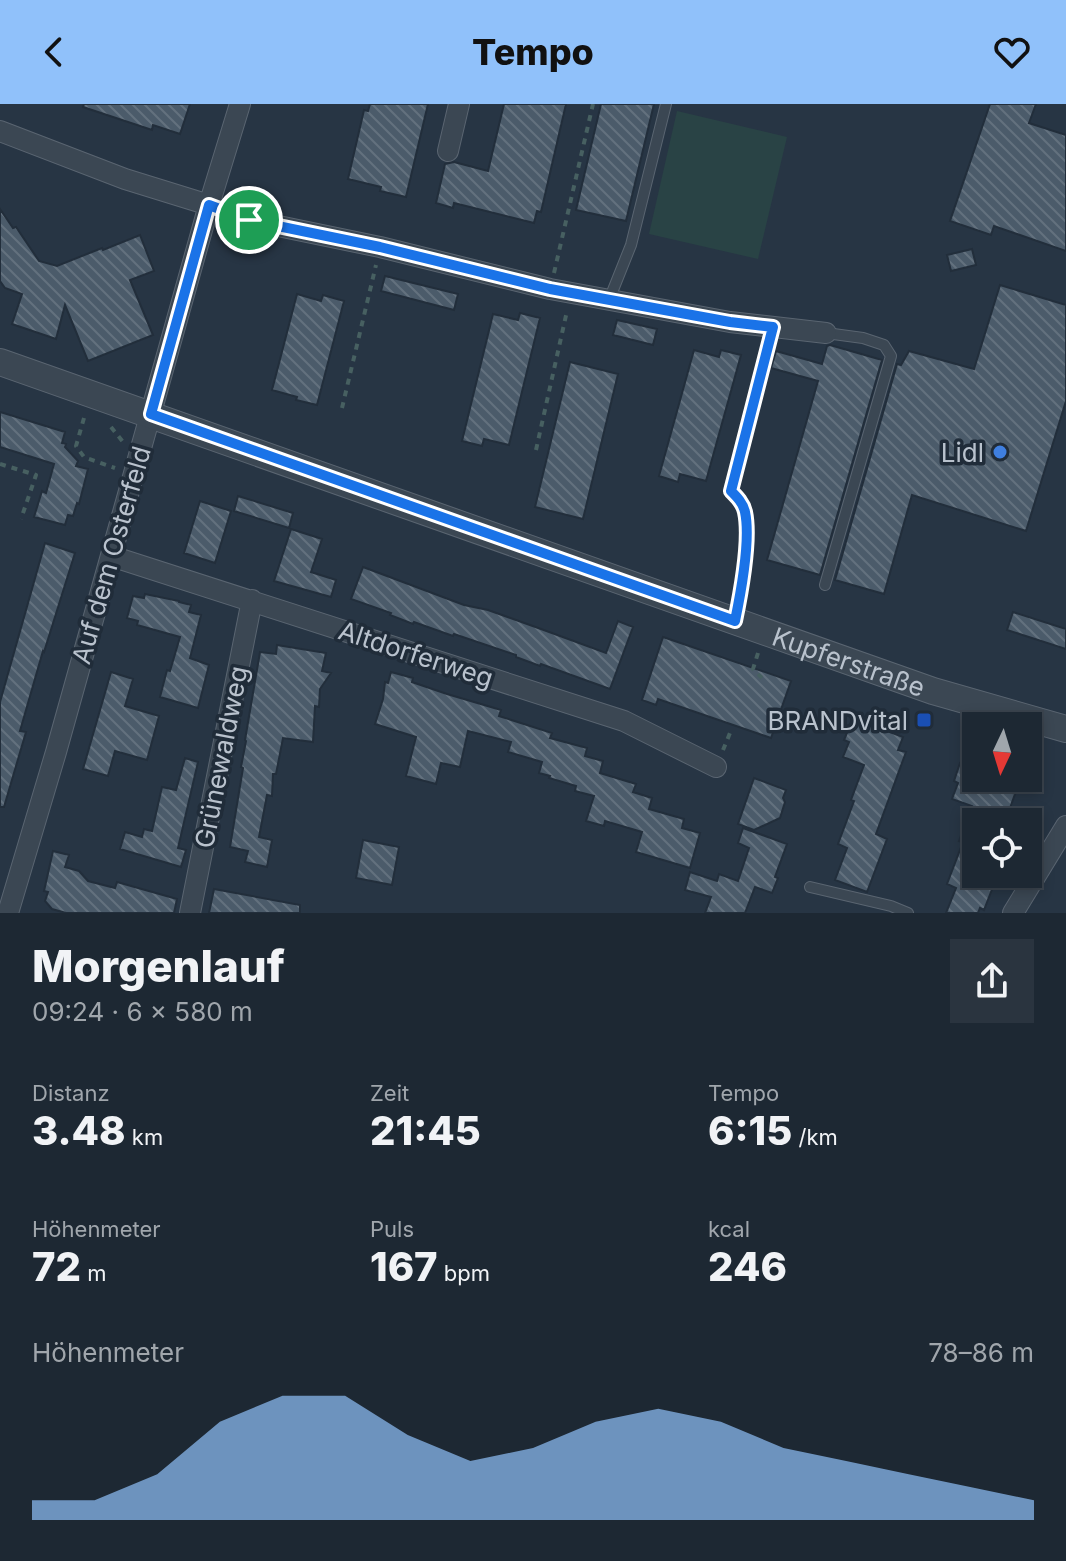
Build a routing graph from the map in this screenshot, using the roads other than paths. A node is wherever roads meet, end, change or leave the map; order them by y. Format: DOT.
graph roads {
  1 [pos="240,104"];
  2 [pos="459,104"];
  3 [pos="666,104"];
  4 [pos="0,131"];
  5 [pos="448,151"];
  6 [pos="209,205"];
  7 [pos="609,300"];
  8 [pos="826,333"];
  9 [pos="0,362"];
  10 [pos="151,414"];
  11 [pos="111,556"];
  12 [pos="825,585"];
  13 [pos="252,600"];
  14 [pos="1066,729"];
  15 [pos="716,767"];
  16 [pos="1066,826"];
  17 [pos="810,887"];
  18 [pos="8,913"];
  19 [pos="190,913"];
  20 [pos="908,913"];
  21 [pos="1013,913"];
  1 -- 6 [label="street, Auf dem Osterfeld"];
  2 -- 5 [label="street"];
  3 -- 7 [label="lane"];
  4 -- 6 [label="street"];
  6 -- 7 [label="street"];
  6 -- 10 [label="street, Auf dem Osterfeld"];
  7 -- 8 [label="street"];
  8 -- 12 [label="lane"];
  9 -- 10 [label="street, Kupferstraße"];
  10 -- 11 [label="street, Auf dem Osterfeld"];
  10 -- 14 [label="street, Kupferstraße"];
  11 -- 13 [label="street, Altdorferweg"];
  11 -- 18 [label="street, Auf dem Osterfeld"];
  13 -- 15 [label="street, Altdorferweg"];
  13 -- 19 [label="street, Grünewaldweg"];
  16 -- 21 [label="street"];
  17 -- 20 [label="lane"];
}
